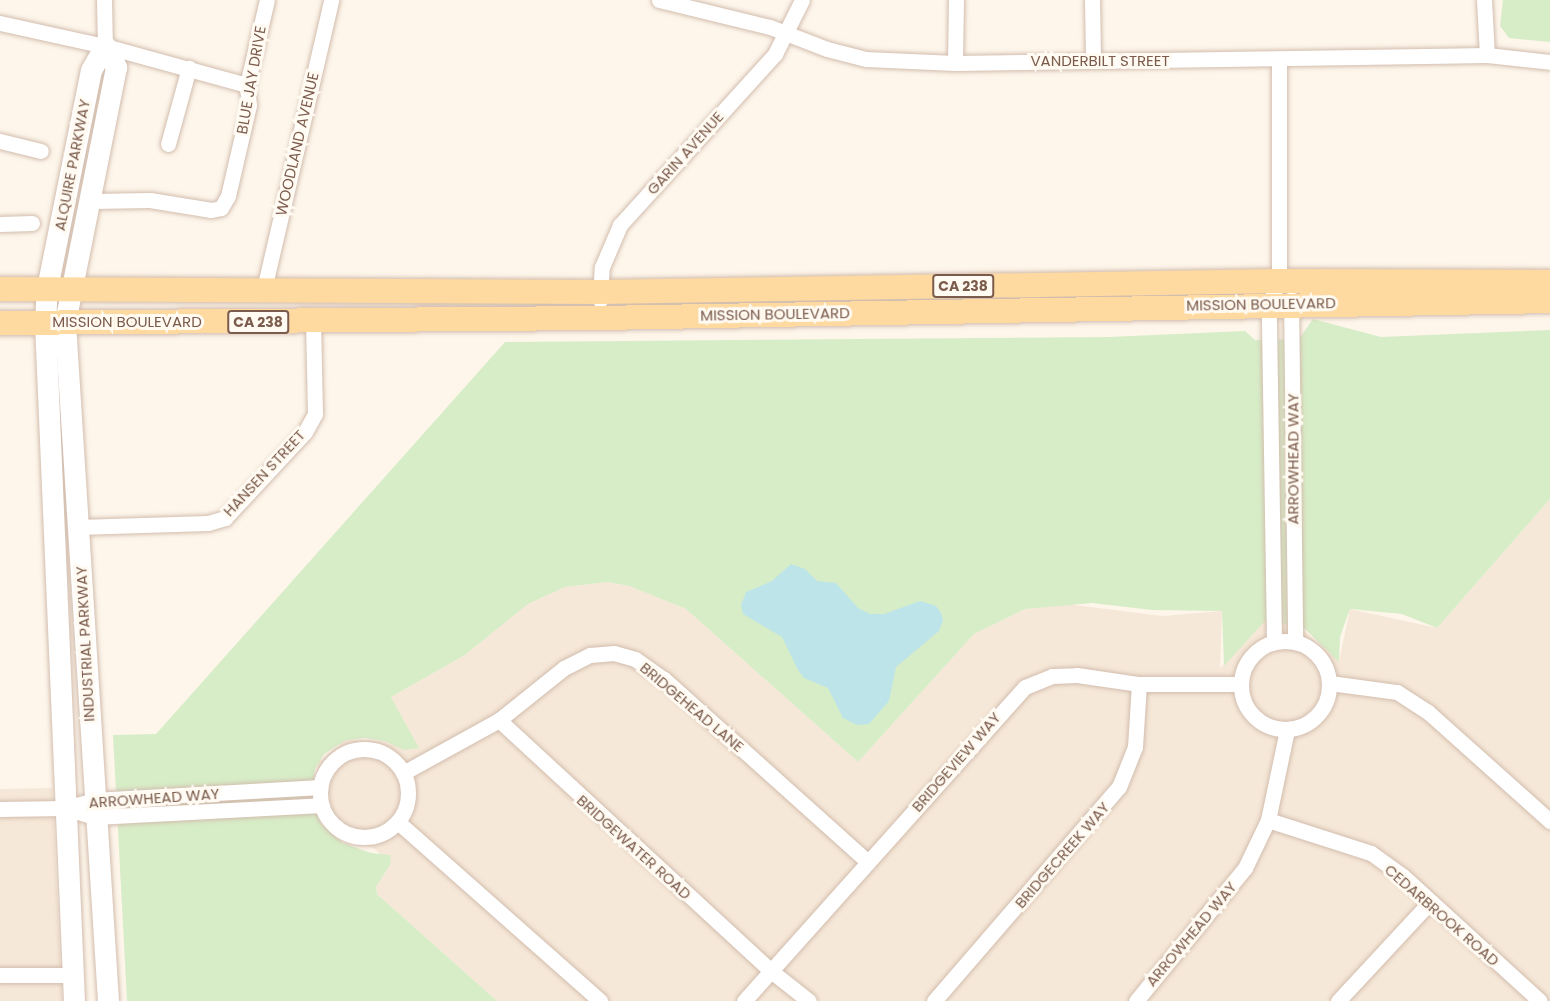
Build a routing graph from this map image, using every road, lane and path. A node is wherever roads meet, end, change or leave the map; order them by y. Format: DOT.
graph roads {
  1 [pos="104,0"];
  2 [pos="267,0"];
  3 [pos="330,0"];
  4 [pos="659,0"];
  5 [pos="801,0"];
  6 [pos="956,0"];
  7 [pos="1092,0"];
  8 [pos="1484,0"];
  9 [pos="0,23"];
  10 [pos="785,33"];
  11 [pos="105,46"];
  12 [pos="1487,55"];
  13 [pos="1094,60"];
  14 [pos="1279,60"];
  15 [pos="1550,62"];
  16 [pos="955,63"];
  17 [pos="189,68"];
  18 [pos="247,85"];
  19 [pos="0,141"];
  20 [pos="168,144"];
  21 [pos="41,151"];
  22 [pos="92,201"];
  23 [pos="33,223"];
  24 [pos="0,224"];
  25 [pos="1279,281"];
  26 [pos="1550,282"];
  27 [pos="47,288"];
  28 [pos="71,288"];
  29 [pos="0,289"];
  30 [pos="264,289"];
  31 [pos="600,292"];
  32 [pos="1550,301"];
  33 [pos="1293,303"];
  34 [pos="1269,304"];
  35 [pos="599,318"];
  36 [pos="313,321"];
  37 [pos="0,323"];
  38 [pos="55,323"];
  39 [pos="78,527"];
  40 [pos="1274,641"];
  41 [pos="1295,641"];
  42 [pos="1330,682"];
  43 [pos="1139,684"];
  44 [pos="1240,684"];
  45 [pos="499,720"];
  46 [pos="1287,730"];
  47 [pos="403,773"];
  48 [pos="321,787"];
  49 [pos="322,805"];
  50 [pos="65,808"];
  51 [pos="95,808"];
  52 [pos="0,809"];
  53 [pos="1268,820"];
  54 [pos="1550,821"];
  55 [pos="398,822"];
  56 [pos="868,862"];
  57 [pos="1430,902"];
  58 [pos="771,971"];
  59 [pos="0,975"];
  60 [pos="73,975"];
  61 [pos="75,1001"];
  62 [pos="108,1001"];
  63 [pos="600,1001"];
  64 [pos="744,1001"];
  65 [pos="809,1001"];
  66 [pos="934,1001"];
  67 [pos="1136,1001"];
  68 [pos="1338,1001"];
  69 [pos="1540,1001"];
  1 -- 11 [label="street, ALQUIRE PARKWAY"];
  2 -- 18 [label="street, BLUE JAY DRIVE"];
  3 -- 30 [label="street, WOODLAND AVENUE"];
  4 -- 10 [label="street, VANDERBILT STREET"];
  5 -- 10 [label="street, GARIN AVENUE"];
  6 -- 16 [label="street"];
  7 -- 13 [label="street"];
  8 -- 12 [label="street"];
  9 -- 11 [label="street"];
  10 -- 16 [label="street, VANDERBILT STREET"];
  10 -- 31 [label="street, GARIN AVENUE"];
  11 -- 17 [label="street"];
  11 -- 22 [label="main road, ALQUIRE PARKWAY"];
  11 -- 27 [label="main road, ALQUIRE PARKWAY"];
  12 -- 14 [label="street, VANDERBILT STREET"];
  12 -- 15 [label="street, VANDERBILT STREET"];
  13 -- 14 [label="street, VANDERBILT STREET"];
  13 -- 16 [label="street, VANDERBILT STREET"];
  14 -- 25 [label="street, ARROWHEAD WAY"];
  17 -- 18 [label="street"];
  17 -- 20 [label="street"];
  18 -- 22 [label="street, BLUE JAY DRIVE"];
  19 -- 21 [label="street"];
  22 -- 28 [label="main road, ALQUIRE PARKWAY"];
  23 -- 24 [label="street"];
  25 -- 26 [label="main road, MISSION BOULEVARD / CA 238"];
  25 -- 31 [label="main road, MISSION BOULEVARD / CA 238"];
  25 -- 33 [label="street"];
  25 -- 34 [label="street, ARROWHEAD WAY"];
  27 -- 28 [label="main road, MISSION BOULEVARD / CA 238"];
  27 -- 29 [label="main road, MISSION BOULEVARD"];
  27 -- 38 [label="main road, INDUSTRIAL PARKWAY"];
  28 -- 30 [label="main road, MISSION BOULEVARD / CA 238"];
  28 -- 38 [label="main road, INDUSTRIAL PARKWAY"];
  30 -- 31 [label="main road, MISSION BOULEVARD / CA 238"];
  31 -- 35 [label="street, GARIN AVENUE"];
  32 -- 33 [label="main road, MISSION BOULEVARD / CA 238"];
  33 -- 34 [label="main road, MISSION BOULEVARD / CA 238"];
  33 -- 41 [label="street, ARROWHEAD WAY"];
  34 -- 35 [label="main road, MISSION BOULEVARD / CA 238"];
  34 -- 40 [label="street, ARROWHEAD WAY"];
  35 -- 36 [label="main road, MISSION BOULEVARD / CA 238"];
  36 -- 38 [label="main road, MISSION BOULEVARD / CA 238"];
  36 -- 39 [label="street, HANSEN STREET"];
  37 -- 38 [label="main road, MISSION BOULEVARD"];
  38 -- 39 [label="main road, INDUSTRIAL PARKWAY"];
  38 -- 50 [label="main road, INDUSTRIAL PARKWAY"];
  39 -- 51 [label="main road, INDUSTRIAL PARKWAY"];
  40 -- 41 [label="street"];
  40 -- 44 [label="street"];
  41 -- 42 [label="street"];
  42 -- 46 [label="street"];
  42 -- 54 [label="street"];
  43 -- 44 [label="street, BRIDGEVIEW WAY"];
  43 -- 56 [label="street, BRIDGEVIEW WAY"];
  43 -- 66 [label="street, BRIDGECREEK WAY"];
  44 -- 46 [label="street"];
  45 -- 47 [label="street, BRIDGEHEAD LANE"];
  45 -- 56 [label="street, BRIDGEHEAD LANE"];
  45 -- 58 [label="street, BRIDGEWATER ROAD"];
  46 -- 53 [label="street, ARROWHEAD WAY"];
  47 -- 48 [label="street"];
  47 -- 55 [label="street"];
  48 -- 49 [label="street"];
  48 -- 51 [label="street, ARROWHEAD WAY"];
  49 -- 51 [label="street, ARROWHEAD WAY"];
  49 -- 55 [label="street"];
  50 -- 51 [label="street, ARROWHEAD WAY"];
  50 -- 52 [label="street, ARROWHEAD WAY"];
  50 -- 60 [label="main road, INDUSTRIAL PARKWAY"];
  51 -- 62 [label="main road, INDUSTRIAL PARKWAY"];
  53 -- 57 [label="street, CEDARBROOK ROAD"];
  53 -- 67 [label="street, ARROWHEAD WAY"];
  55 -- 63 [label="street"];
  56 -- 58 [label="street, BRIDGEVIEW WAY"];
  57 -- 68 [label="street"];
  57 -- 69 [label="street, CEDARBROOK ROAD"];
  58 -- 64 [label="street, BRIDGEVIEW WAY"];
  58 -- 65 [label="street"];
  59 -- 60 [label="street"];
  60 -- 61 [label="main road, INDUSTRIAL PARKWAY"];
}
